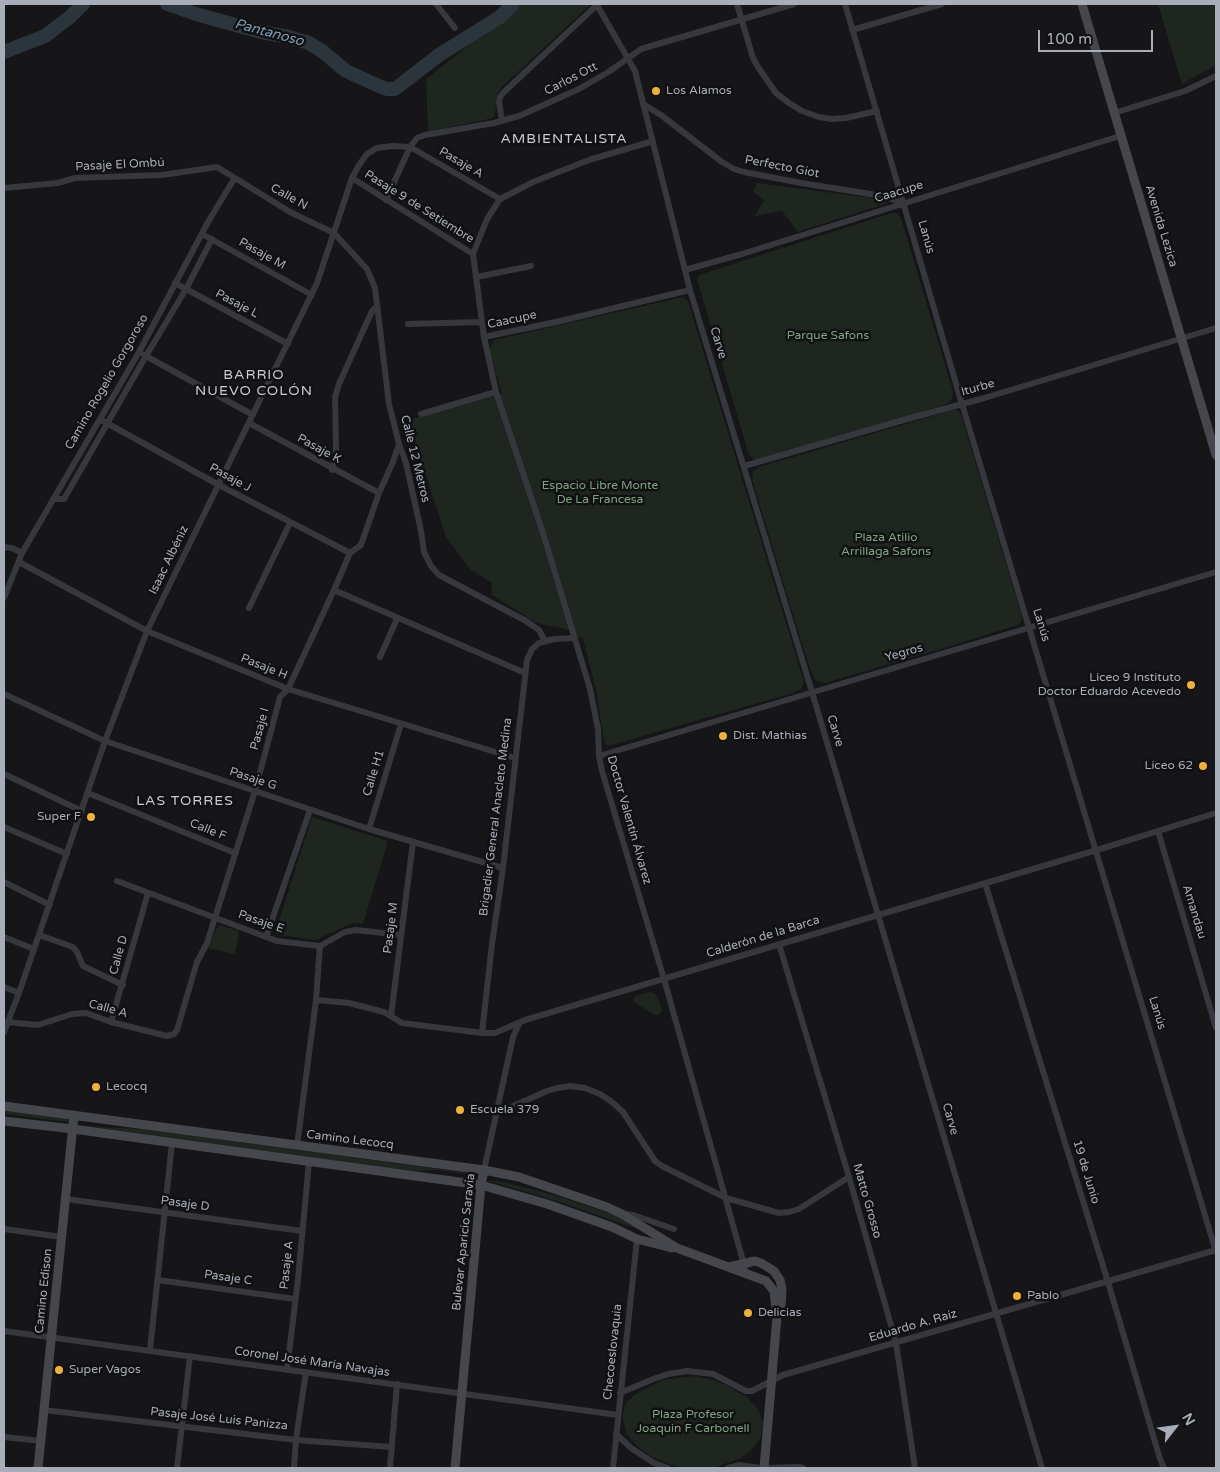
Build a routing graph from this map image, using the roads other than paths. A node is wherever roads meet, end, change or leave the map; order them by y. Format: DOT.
graph roads {
  1 [pos="436,4"];
  2 [pos="598,4"];
  3 [pos="737,4"];
  4 [pos="794,4"];
  5 [pos="845,4"];
  6 [pos="939,4"];
  7 [pos="1082,4"];
  8 [pos="742,19"];
  9 [pos="455,28"];
  10 [pos="852,30"];
  11 [pos="629,58"];
  12 [pos="1216,76"];
  13 [pos="643,104"];
  14 [pos="877,111"];
  15 [pos="1114,113"];
  16 [pos="502,121"];
  17 [pos="1120,136"];
  18 [pos="653,141"];
  19 [pos="410,147"];
  20 [pos="352,178"];
  21 [pos="234,179"];
  22 [pos="4,188"];
  23 [pos="500,199"];
  24 [pos="386,200"];
  25 [pos="904,203"];
  26 [pos="334,232"];
  27 [pos="202,234"];
  28 [pos="212,239"];
  29 [pos="473,254"];
  30 [pos="531,266"];
  31 [pos="685,270"];
  32 [pos="476,277"];
  33 [pos="175,283"];
  34 [pos="186,289"];
  35 [pos="690,290"];
  36 [pos="312,295"];
  37 [pos="377,306"];
  38 [pos="481,322"];
  39 [pos="408,324"];
  40 [pos="1216,328"];
  41 [pos="484,337"];
  42 [pos="1182,338"];
  43 [pos="288,344"];
  44 [pos="138,352"];
  45 [pos="146,356"];
  46 [pos="496,392"];
  47 [pos="962,404"];
  48 [pos="422,414"];
  49 [pos="253,415"];
  50 [pos="100,419"];
  51 [pos="107,423"];
  52 [pos="249,423"];
  53 [pos="398,444"];
  54 [pos="1216,455"];
  55 [pos="744,466"];
  56 [pos="332,470"];
  57 [pos="219,485"];
  58 [pos="379,493"];
  59 [pos="53,498"];
  60 [pos="290,523"];
  61 [pos="4,547"];
  62 [pos="22,553"];
  63 [pos="350,553"];
  64 [pos="19,562"];
  65 [pos="1216,572"];
  66 [pos="334,590"];
  67 [pos="4,598"];
  68 [pos="249,608"];
  69 [pos="397,618"];
  70 [pos="1030,628"];
  71 [pos="147,632"];
  72 [pos="575,638"];
  73 [pos="545,641"];
  74 [pos="380,657"];
  75 [pos="525,673"];
  76 [pos="288,688"];
  77 [pos="812,692"];
  78 [pos="4,694"];
  79 [pos="401,724"];
  80 [pos="105,741"];
  81 [pos="599,756"];
  82 [pos="515,758"];
  83 [pos="4,774"];
  84 [pos="255,792"];
  85 [pos="88,793"];
  86 [pos="310,810"];
  87 [pos="82,811"];
  88 [pos="1216,813"];
  89 [pos="4,827"];
  90 [pos="369,829"];
  91 [pos="1158,831"];
  92 [pos="413,842"];
  93 [pos="1097,850"];
  94 [pos="235,853"];
  95 [pos="67,854"];
  96 [pos="503,868"];
  97 [pos="117,881"];
  98 [pos="4,882"];
  99 [pos="985,884"];
  100 [pos="148,893"];
  101 [pos="50,905"];
  102 [pos="878,915"];
  103 [pos="215,917"];
  104 [pos="39,935"];
  105 [pos="401,935"];
  106 [pos="4,937"];
  107 [pos="266,937"];
  108 [pos="779,944"];
  109 [pos="320,946"];
  110 [pos="34,949"];
  111 [pos="664,979"];
  112 [pos="123,985"];
  113 [pos="4,988"];
  114 [pos="19,993"];
  115 [pos="316,1000"];
  116 [pos="391,1016"];
  117 [pos="7,1022"];
  118 [pos="112,1022"];
  119 [pos="520,1023"];
  120 [pos="1216,1028"];
  121 [pos="4,1032"];
  122 [pos="174,1034"];
  123 [pos="482,1034"];
  124 [pos="4,1106"];
  125 [pos="495,1114"];
  126 [pos="74,1115"];
  127 [pos="4,1121"];
  128 [pos="73,1129"];
  129 [pos="172,1143"];
  130 [pos="297,1146"];
  131 [pos="309,1162"];
  132 [pos="484,1170"];
  133 [pos="849,1177"];
  134 [pos="481,1185"];
  135 [pos="726,1198"];
  136 [pos="66,1199"];
  137 [pos="165,1213"];
  138 [pos="622,1214"];
  139 [pos="4,1229"];
  140 [pos="674,1229"];
  141 [pos="302,1231"];
  142 [pos="62,1237"];
  143 [pos="637,1239"];
  144 [pos="677,1248"];
  145 [pos="1216,1251"];
  146 [pos="745,1263"];
  147 [pos="729,1267"];
  148 [pos="746,1274"];
  149 [pos="158,1280"];
  150 [pos="1108,1282"];
  151 [pos="295,1299"];
  152 [pos="995,1314"];
  153 [pos="777,1317"];
  154 [pos="4,1331"];
  155 [pos="52,1337"];
  156 [pos="896,1342"];
  157 [pos="150,1350"];
  158 [pos="190,1356"];
  159 [pos="287,1370"];
  160 [pos="306,1372"];
  161 [pos="771,1380"];
  162 [pos="397,1384"];
  163 [pos="620,1393"];
  164 [pos="462,1394"];
  165 [pos="44,1410"];
  166 [pos="618,1415"];
  167 [pos="182,1427"];
  168 [pos="616,1434"];
  169 [pos="4,1437"];
  170 [pos="296,1439"];
  171 [pos="41,1441"];
  172 [pos="392,1446"];
  173 [pos="38,1468"];
  174 [pos="177,1468"];
  175 [pos="294,1468"];
  176 [pos="390,1468"];
  177 [pos="455,1468"];
  178 [pos="613,1468"];
  179 [pos="668,1468"];
  180 [pos="728,1468"];
  181 [pos="762,1468"];
  182 [pos="768,1468"];
  183 [pos="803,1468"];
  184 [pos="916,1468"];
  185 [pos="1042,1468"];
  186 [pos="1164,1468"];
  1 -- 9 [label="street"];
  2 -- 11 [label="street, Carve"];
  2 -- 16 [label="street"];
  3 -- 8 [label="street"];
  4 -- 8 [label="street, Carlos Ott"];
  5 -- 10 [label="street, Lanús"];
  6 -- 10 [label="street"];
  7 -- 15 [label="street, Avenida Lezica"];
  8 -- 11 [label="street, Carlos Ott"];
  8 -- 14 [label="street"];
  10 -- 14 [label="street, Lanús"];
  11 -- 13 [label="street, Carve"];
  11 -- 16 [label="street, Carlos Ott"];
  12 -- 15 [label="street"];
  13 -- 18 [label="street, Carve"];
  13 -- 25 [label="street, Perfecto Giot"];
  14 -- 25 [label="street, Lanús"];
  15 -- 17 [label="street, Avenida Lezica"];
  16 -- 19 [label="street, Carlos Ott"];
  17 -- 25 [label="street, Caacupe"];
  17 -- 42 [label="street, Avenida Lezica"];
  18 -- 23 [label="street"];
  18 -- 31 [label="street, Carve"];
  19 -- 20 [label="street, Isaac Albéniz"];
  19 -- 23 [label="street, Pasaje A"];
  19 -- 24 [label="street"];
  20 -- 24 [label="street, Pasaje 9 de Setiembre"];
  20 -- 26 [label="street, Isaac Albéniz"];
  21 -- 22 [label="street, Pasaje El Ombú"];
  21 -- 26 [label="street, Calle N"];
  21 -- 27 [label="street, Camino Rogelio Gorgoroso"];
  23 -- 29 [label="street"];
  24 -- 29 [label="street, Pasaje 9 de Setiembre"];
  25 -- 31 [label="street, Caacupe"];
  25 -- 47 [label="street, Lanús"];
  26 -- 36 [label="street, Isaac Albéniz"];
  26 -- 37 [label="street, Calle 12 Metros"];
  27 -- 28 [label="street, Pasaje M"];
  27 -- 33 [label="street, Camino Rogelio Gorgoroso"];
  28 -- 34 [label="street"];
  28 -- 36 [label="street, Pasaje M"];
  29 -- 32 [label="street, Doctor Valentín Álvarez"];
  30 -- 32 [label="street"];
  31 -- 35 [label="street, Carve"];
  32 -- 38 [label="street, Doctor Valentín Álvarez"];
  33 -- 34 [label="street, Pasaje L"];
  33 -- 44 [label="street, Camino Rogelio Gorgoroso"];
  34 -- 43 [label="street, Pasaje L"];
  34 -- 45 [label="street"];
  35 -- 41 [label="street, Caacupe"];
  35 -- 55 [label="street, Carve"];
  36 -- 43 [label="street, Isaac Albéniz"];
  37 -- 53 [label="street, Calle 12 Metros"];
  37 -- 56 [label="street"];
  38 -- 39 [label="street"];
  38 -- 41 [label="street, Doctor Valentín Álvarez"];
  40 -- 42 [label="street, Iturbe"];
  41 -- 46 [label="street, Doctor Valentín Álvarez"];
  42 -- 47 [label="street, Iturbe"];
  42 -- 54 [label="street, Avenida Lezica"];
  43 -- 49 [label="street, Isaac Albéniz"];
  44 -- 45 [label="street"];
  44 -- 50 [label="street, Camino Rogelio Gorgoroso"];
  45 -- 49 [label="street"];
  45 -- 51 [label="street"];
  46 -- 48 [label="street"];
  46 -- 72 [label="street, Doctor Valentín Álvarez"];
  47 -- 55 [label="street, Iturbe"];
  47 -- 70 [label="street, Lanús"];
  49 -- 52 [label="street, Isaac Albéniz"];
  50 -- 51 [label="street, Pasaje J"];
  50 -- 59 [label="street, Camino Rogelio Gorgoroso"];
  51 -- 57 [label="street, Pasaje J"];
  51 -- 59 [label="street"];
  52 -- 56 [label="street, Pasaje K"];
  52 -- 57 [label="street, Isaac Albéniz"];
  53 -- 58 [label="street, Pasaje I"];
  53 -- 73 [label="street, Calle 12 Metros"];
  55 -- 77 [label="street, Carve"];
  56 -- 58 [label="street, Pasaje K"];
  57 -- 60 [label="street, Pasaje J"];
  57 -- 71 [label="street, Isaac Albéniz"];
  58 -- 63 [label="street, Pasaje I"];
  59 -- 62 [label="street, Camino Rogelio Gorgoroso"];
  60 -- 63 [label="street, Pasaje J"];
  60 -- 68 [label="street"];
  61 -- 62 [label="street"];
  62 -- 64 [label="street, Camino Rogelio Gorgoroso"];
  63 -- 66 [label="street, Pasaje I"];
  64 -- 67 [label="street, Camino Rogelio Gorgoroso"];
  64 -- 71 [label="street, Pasaje H"];
  65 -- 70 [label="street, Yegros"];
  66 -- 69 [label="street"];
  66 -- 76 [label="street, Pasaje I"];
  69 -- 74 [label="street"];
  69 -- 75 [label="street"];
  70 -- 77 [label="street, Yegros"];
  70 -- 93 [label="street, Lanús"];
  71 -- 76 [label="street, Pasaje H"];
  71 -- 80 [label="street, Isaac Albéniz"];
  72 -- 73 [label="street"];
  72 -- 81 [label="street, Doctor Valentín Álvarez"];
  73 -- 75 [label="street, Brigadier General Anacleto Medina"];
  75 -- 82 [label="street, Brigadier General Anacleto Medina"];
  76 -- 79 [label="street, Pasaje H"];
  76 -- 84 [label="street, Pasaje I"];
  77 -- 81 [label="street, Yegros"];
  77 -- 102 [label="street, Carve"];
  78 -- 80 [label="street, Pasaje G"];
  79 -- 82 [label="street, Pasaje H"];
  79 -- 90 [label="street, Calle H1"];
  80 -- 84 [label="street, Pasaje G"];
  80 -- 85 [label="street, Isaac Albéniz"];
  81 -- 111 [label="street, Doctor Valentín Álvarez"];
  82 -- 96 [label="street, Brigadier General Anacleto Medina"];
  83 -- 87 [label="street"];
  84 -- 86 [label="street, Pasaje G"];
  84 -- 94 [label="street, Pasaje I"];
  85 -- 87 [label="street, Isaac Albéniz"];
  85 -- 94 [label="street, Calle F"];
  86 -- 90 [label="street, Pasaje G"];
  86 -- 107 [label="street"];
  87 -- 95 [label="street, Isaac Albéniz"];
  88 -- 91 [label="street, Calderón de la Barca"];
  89 -- 95 [label="street"];
  90 -- 92 [label="street, Pasaje G"];
  91 -- 93 [label="street, Calderón de la Barca"];
  91 -- 120 [label="street, Amandau"];
  92 -- 96 [label="street, Pasaje G"];
  92 -- 105 [label="street, Pasaje M"];
  93 -- 99 [label="street, Calderón de la Barca"];
  93 -- 145 [label="street, Lanús"];
  94 -- 103 [label="street, Pasaje I"];
  95 -- 101 [label="street, Isaac Albéniz"];
  96 -- 123 [label="street, Brigadier General Anacleto Medina"];
  97 -- 100 [label="street, Pasaje E"];
  98 -- 101 [label="street"];
  99 -- 102 [label="street, Calderón de la Barca"];
  99 -- 150 [label="street, 19 de Junio"];
  100 -- 103 [label="street, Pasaje E"];
  100 -- 112 [label="street, Calle D"];
  101 -- 104 [label="street, Isaac Albéniz"];
  102 -- 108 [label="street, Calderón de la Barca"];
  102 -- 152 [label="street, Carve"];
  103 -- 107 [label="street, Pasaje E"];
  103 -- 122 [label="street, Pasaje I"];
  104 -- 110 [label="street, Isaac Albéniz"];
  104 -- 112 [label="street"];
  105 -- 109 [label="street"];
  105 -- 116 [label="street, Pasaje M"];
  106 -- 110 [label="street"];
  107 -- 109 [label="street, Pasaje E"];
  108 -- 111 [label="street, Calderón de la Barca"];
  108 -- 133 [label="street, Matto Grosso"];
  109 -- 115 [label="street"];
  110 -- 114 [label="street, Isaac Albéniz"];
  111 -- 119 [label="street, Calderón de la Barca"];
  111 -- 135 [label="street, Doctor Valentín Álvarez"];
  112 -- 118 [label="street, Calle D"];
  113 -- 114 [label="street"];
  114 -- 117 [label="street, Isaac Albéniz"];
  115 -- 116 [label="street, Calderón de la Barca"];
  115 -- 130 [label="street"];
  116 -- 123 [label="street, Calderón de la Barca"];
  117 -- 118 [label="street, Calle A"];
  117 -- 121 [label="street, Isaac Albéniz"];
  118 -- 122 [label="street, Calle A"];
  119 -- 123 [label="street, Calderón de la Barca"];
  119 -- 125 [label="street, Bulevar Aparicio Saravia"];
  124 -- 126 [label="street, Camino Lecocq"];
  125 -- 132 [label="street, Bulevar Aparicio Saravia"];
  125 -- 135 [label="street"];
  126 -- 128 [label="street, Camino Edison"];
  126 -- 130 [label="street, Camino Lecocq"];
  127 -- 128 [label="street, Camino Lecocq"];
  128 -- 129 [label="street, Camino Lecocq"];
  128 -- 136 [label="street, Camino Edison"];
  129 -- 131 [label="street, Camino Lecocq"];
  129 -- 137 [label="street"];
  130 -- 132 [label="street, Camino Lecocq"];
  131 -- 134 [label="street, Camino Lecocq"];
  131 -- 141 [label="street, Pasaje A"];
  132 -- 134 [label="street, Bulevar Aparicio Saravia"];
  132 -- 138 [label="street, Camino Lecocq"];
  133 -- 135 [label="street"];
  133 -- 156 [label="street, Matto Grosso"];
  134 -- 143 [label="street, Camino Lecocq"];
  134 -- 164 [label="street, Bulevar Aparicio Saravia"];
  135 -- 146 [label="street, Doctor Valentín Álvarez"];
  136 -- 137 [label="street, Pasaje D"];
  136 -- 142 [label="street, Camino Edison"];
  137 -- 141 [label="street, Pasaje D"];
  137 -- 149 [label="street"];
  138 -- 140 [label="street"];
  138 -- 144 [label="street, Camino Lecocq"];
  139 -- 142 [label="street"];
  141 -- 151 [label="street, Pasaje A"];
  142 -- 155 [label="street, Camino Edison"];
  143 -- 144 [label="street, Camino Lecocq"];
  143 -- 163 [label="street, Checoeslovaquia"];
  144 -- 147 [label="street, Camino Lecocq"];
  145 -- 150 [label="street, Eduardo A. Raíz"];
  146 -- 147 [label="street"];
  146 -- 148 [label="street, Doctor Valentín Álvarez"];
  146 -- 153 [label="street"];
  147 -- 148 [label="street, Camino Lecocq"];
  148 -- 153 [label="street, Camino Lecocq"];
  149 -- 151 [label="street, Pasaje C"];
  149 -- 157 [label="street"];
  150 -- 152 [label="street, Eduardo A. Raíz"];
  150 -- 186 [label="street, 19 de Junio"];
  151 -- 159 [label="street, Pasaje A"];
  152 -- 156 [label="street, Eduardo A. Raíz"];
  152 -- 185 [label="street, Carve"];
  153 -- 161 [label="street"];
  154 -- 155 [label="street, Coronel José María Navajas"];
  155 -- 157 [label="street, Coronel José María Navajas"];
  155 -- 165 [label="street, Camino Edison"];
  156 -- 161 [label="street, Eduardo A. Raíz"];
  156 -- 184 [label="street, Matto Grosso"];
  157 -- 158 [label="street, Coronel José María Navajas"];
  158 -- 159 [label="street, Coronel José María Navajas"];
  158 -- 167 [label="street"];
  159 -- 160 [label="street, Coronel José María Navajas"];
  160 -- 162 [label="street, Coronel José María Navajas"];
  160 -- 170 [label="street"];
  161 -- 163 [label="street, Eduardo A. Raíz"];
  161 -- 181 [label="street"];
  162 -- 164 [label="street, Coronel José María Navajas"];
  162 -- 172 [label="street"];
  163 -- 166 [label="street, Checoeslovaquia"];
  164 -- 166 [label="street, Coronel José María Navajas"];
  164 -- 177 [label="street, Bulevar Aparicio Saravia"];
  165 -- 167 [label="street, Pasaje José Luis Panizza"];
  165 -- 171 [label="street, Camino Edison"];
  166 -- 168 [label="street, Checoeslovaquia"];
  167 -- 170 [label="street, Pasaje José Luis Panizza"];
  167 -- 174 [label="street"];
  168 -- 178 [label="street, Checoeslovaquia"];
  168 -- 179 [label="street"];
  169 -- 171 [label="street"];
  170 -- 172 [label="street, Pasaje José Luis Panizza"];
  170 -- 175 [label="street"];
  171 -- 173 [label="street, Camino Edison"];
  172 -- 176 [label="street"];
  180 -- 181 [label="street"];
  182 -- 183 [label="street"];
}
